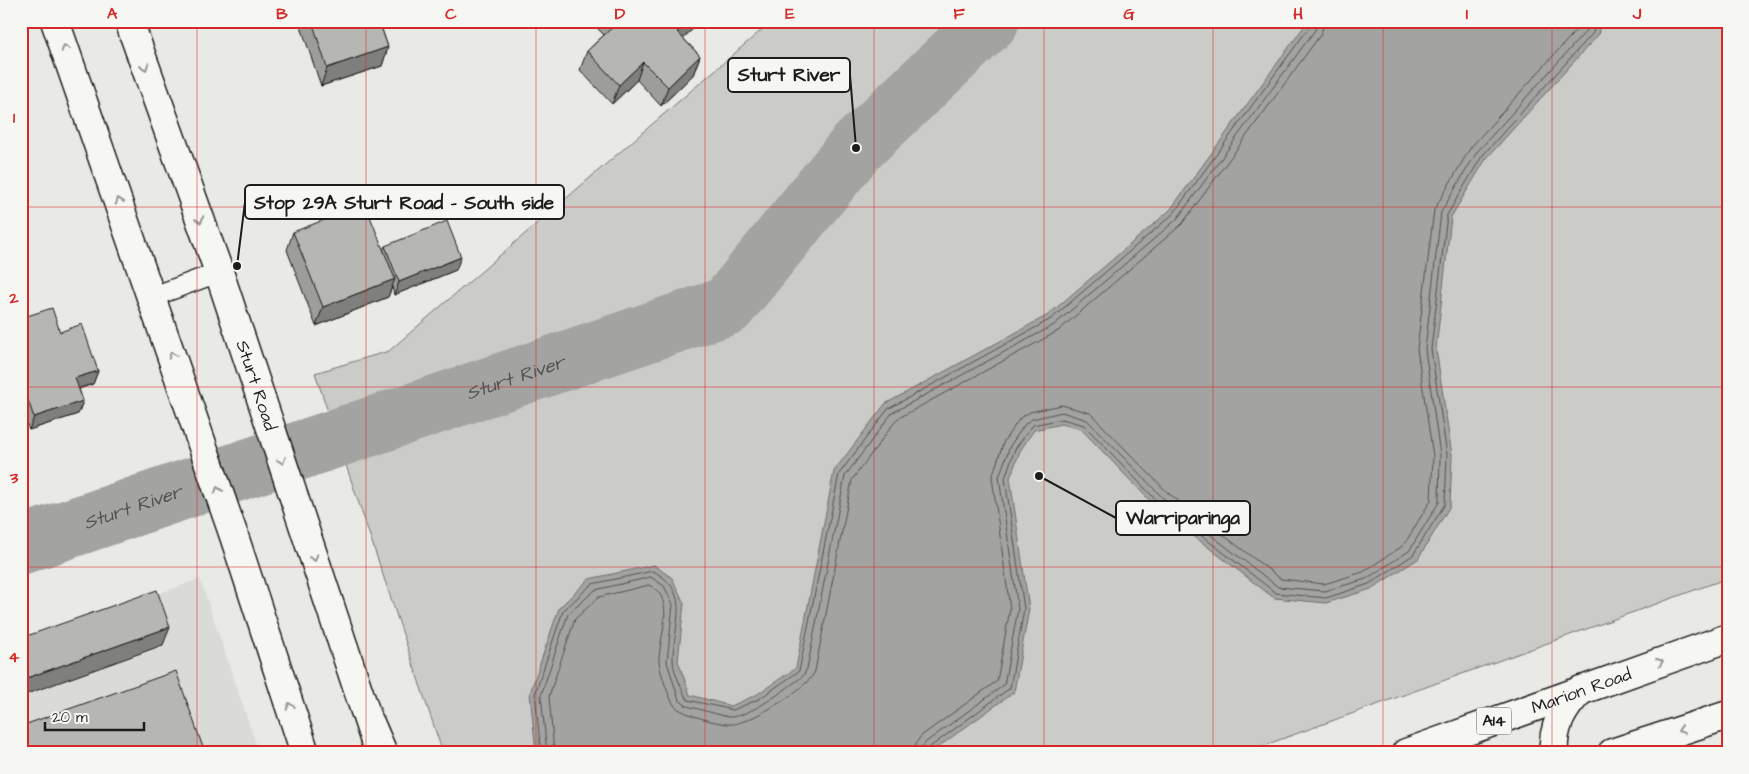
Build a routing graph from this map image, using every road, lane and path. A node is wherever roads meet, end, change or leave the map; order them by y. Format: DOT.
graph roads {
  1 [pos="55,21"];
  2 [pos="129,21"];
  3 [pos="219,272"];
  4 [pos="152,297"];
  5 [pos="1728,638"];
  6 [pos="1581,690"];
  7 [pos="1728,715"];
  8 [pos="370,723"];
  9 [pos="305,753"];
  10 [pos="379,753"];
  11 [pos="384,753"];
  12 [pos="1406,753"];
  13 [pos="1554,753"];
  14 [pos="1612,753"];
  4 -- 1 [label="main road, one-way"];
  2 -- 3 [label="main road, Sturt Road, one-way"];
  3 -- 4 [label="lane"];
  3 -- 8 [label="main road, Sturt Road, one-way"];
  9 -- 4 [label="main road, one-way"];
  6 -- 5 [label="main road, Marion Road / A14, one-way"];
  6 -- 12 [label="main road, Marion Road / A14"];
  6 -- 13 [label="main road"];
  7 -- 14 [label="main road, one-way"];
  8 -- 10 [label="main road, Sturt Road"];
  8 -- 11 [label="main road"];
}
